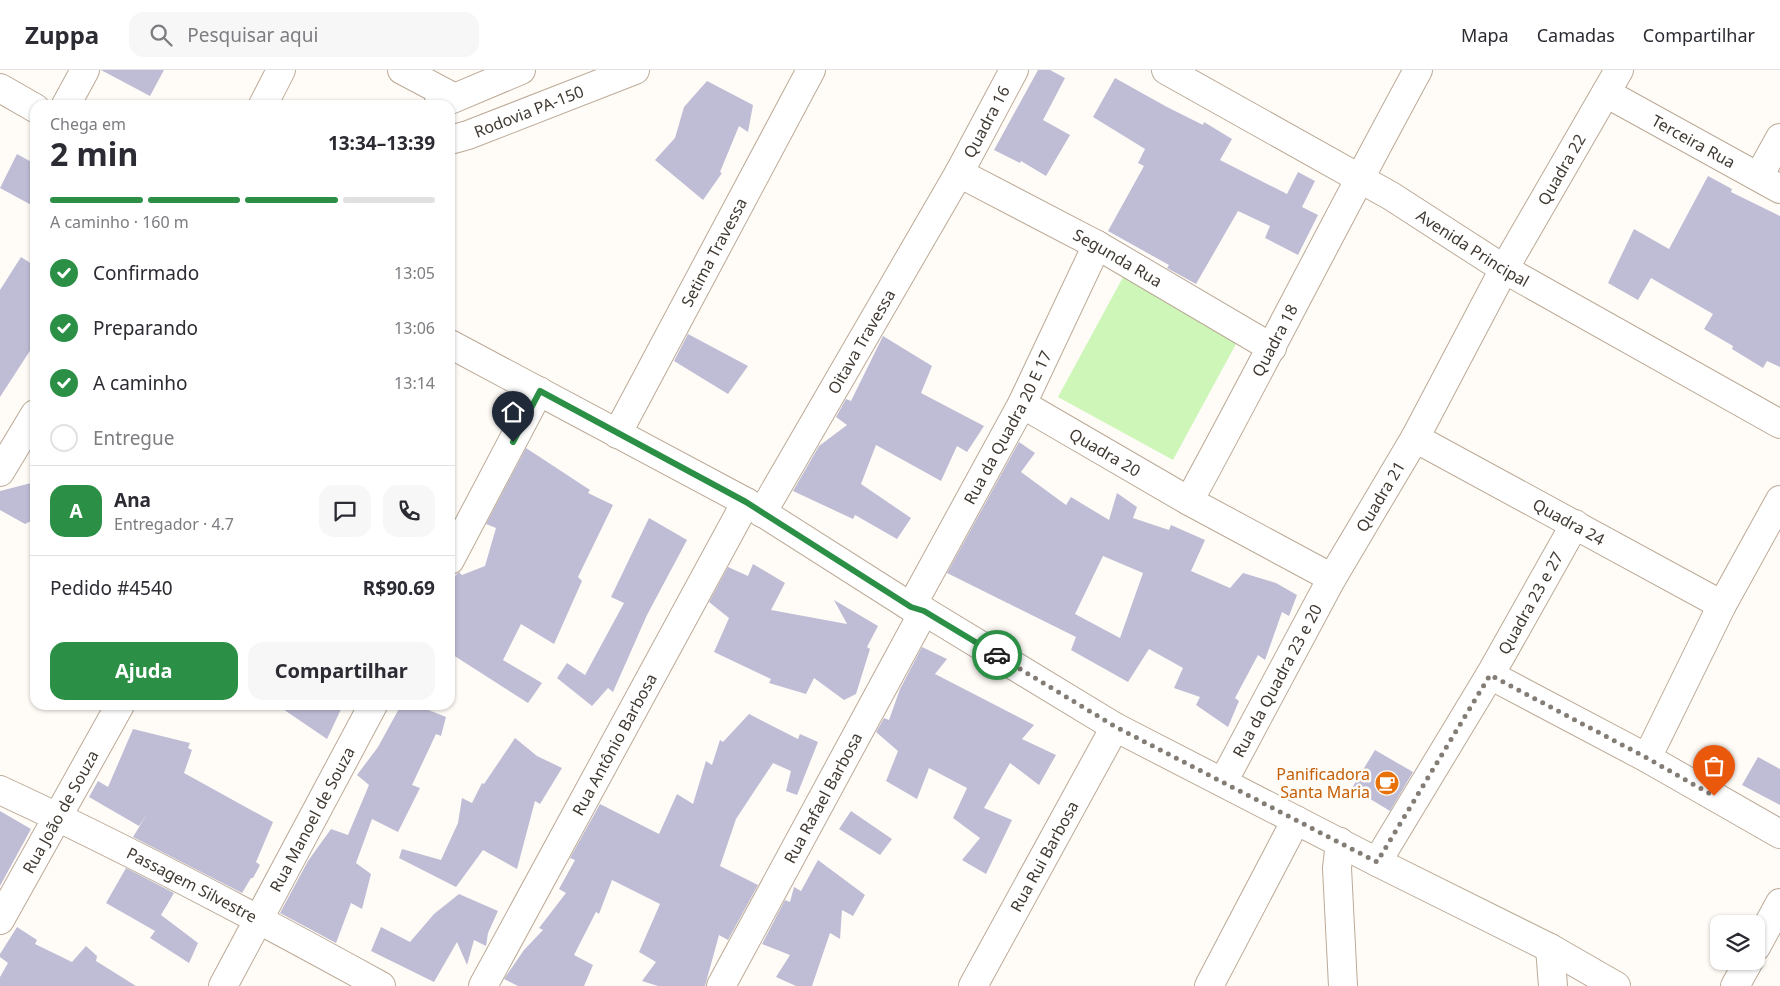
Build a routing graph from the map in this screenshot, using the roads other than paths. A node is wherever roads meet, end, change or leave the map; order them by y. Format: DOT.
graph roads {
  1 [pos="85,70"];
  2 [pos="281,70"];
  3 [pos="402,70"];
  4 [pos="521,70"];
  5 [pos="635,70"];
  6 [pos="811,70"];
  7 [pos="1014,70"];
  8 [pos="1166,70"];
  9 [pos="1418,70"];
  10 [pos="1612,82"];
  11 [pos="0,88"];
  12 [pos="69,100"];
  13 [pos="266,100"];
  14 [pos="444,100"];
  15 [pos="447,100"];
  16 [pos="30,105"];
  17 [pos="1780,138"];
  18 [pos="455,139"];
  19 [pos="959,173"];
  20 [pos="1359,178"];
  21 [pos="1769,182"];
  22 [pos="1097,245"];
  23 [pos="1504,269"];
  24 [pos="455,347"];
  25 [pos="1272,348"];
  26 [pos="540,391"];
  27 [pos="1022,404"];
  28 [pos="30,422"];
  29 [pos="1780,424"];
  30 [pos="618,434"];
  31 [pos="1415,438"];
  32 [pos="0,472"];
  33 [pos="1189,500"];
  34 [pos="1780,500"];
  35 [pos="754,507"];
  36 [pos="1575,524"];
  37 [pos="455,551"];
  38 [pos="1332,578"];
  39 [pos="1722,605"];
  40 [pos="918,609"];
  41 [pos="1490,675"];
  42 [pos="117,710"];
  43 [pos="370,710"];
  44 [pos="1116,727"];
  45 [pos="1647,758"];
  46 [pos="1223,782"];
  47 [pos="0,790"];
  48 [pos="59,817"];
  49 [pos="1296,820"];
  50 [pos="1780,834"];
  51 [pos="1340,842"];
  52 [pos="1377,862"];
  53 [pos="1780,903"];
  54 [pos="260,919"];
  55 [pos="0,920"];
  56 [pos="1765,930"];
  57 [pos="1550,948"];
  58 [pos="1744,970"];
  59 [pos="223,986"];
  60 [pos="381,986"];
  61 [pos="483,986"];
  62 [pos="722,986"];
  63 [pos="973,986"];
  64 [pos="1209,986"];
  65 [pos="1343,986"];
  66 [pos="1553,986"];
  67 [pos="1616,986"];
  68 [pos="1735,986"];
  1 -- 12 [label="street"];
  2 -- 13 [label="street"];
  3 -- 14 [label="street"];
  4 -- 15 [label="street"];
  5 -- 18 [label="street, Rodovia PA-150"];
  6 -- 30 [label="street, Setima Travessa"];
  7 -- 19 [label="street, Quadra 16"];
  8 -- 20 [label="street, Avenida Principal"];
  9 -- 20 [label="street"];
  10 -- 21 [label="street, Terceira Rua"];
  10 -- 23 [label="street, Quadra 22"];
  11 -- 16 [label="street"];
  17 -- 21 [label="street"];
  19 -- 22 [label="street, Segunda Rua"];
  19 -- 35 [label="street, Oitava Travessa"];
  20 -- 23 [label="street, Avenida Principal"];
  20 -- 25 [label="street, Quadra 18"];
  22 -- 25 [label="street, Segunda Rua"];
  22 -- 27 [label="street, Rua da Quadra 20 E 17"];
  23 -- 29 [label="street, Avenida Principal"];
  23 -- 31 [label="street, Quadra 21"];
  24 -- 26 [label="street"];
  25 -- 33 [label="street, Quadra 18"];
  26 -- 30 [label="street"];
  26 -- 37 [label="street"];
  27 -- 33 [label="street, Quadra 20"];
  27 -- 40 [label="street, Rua da Quadra 20 E 17"];
  28 -- 32 [label="street"];
  30 -- 35 [label="street"];
  31 -- 36 [label="street, Quadra 24"];
  31 -- 38 [label="street, Quadra 21"];
  33 -- 38 [label="street"];
  34 -- 39 [label="street"];
  35 -- 40 [label="street"];
  35 -- 61 [label="street, Rua Antônio Barbosa"];
  36 -- 39 [label="street, Quadra 24"];
  36 -- 41 [label="street, Quadra 23 e 27"];
  38 -- 46 [label="street, Rua da Quadra 23 e 20"];
  39 -- 45 [label="street"];
  40 -- 44 [label="street"];
  40 -- 62 [label="street, Rua Rafael Barbosa"];
  41 -- 45 [label="street"];
  41 -- 52 [label="street, Quadra 23 e 27"];
  42 -- 48 [label="street, Rua João de Souza"];
  43 -- 54 [label="street, Rua Manoel de Souza"];
  44 -- 46 [label="street"];
  44 -- 63 [label="street, Rua Rui Barbosa"];
  45 -- 50 [label="street"];
  46 -- 49 [label="street"];
  47 -- 48 [label="street, Passagem Silvestre"];
  48 -- 54 [label="street, Passagem Silvestre"];
  48 -- 55 [label="street, Rua João de Souza"];
  49 -- 51 [label="street"];
  49 -- 64 [label="street"];
  51 -- 52 [label="street"];
  51 -- 65 [label="street"];
  52 -- 57 [label="street"];
  53 -- 56 [label="street"];
  54 -- 59 [label="street, Rua Manoel de Souza"];
  54 -- 60 [label="street, Passagem Silvestre"];
  57 -- 66 [label="street"];
  57 -- 67 [label="street"];
  58 -- 68 [label="street"];
}
